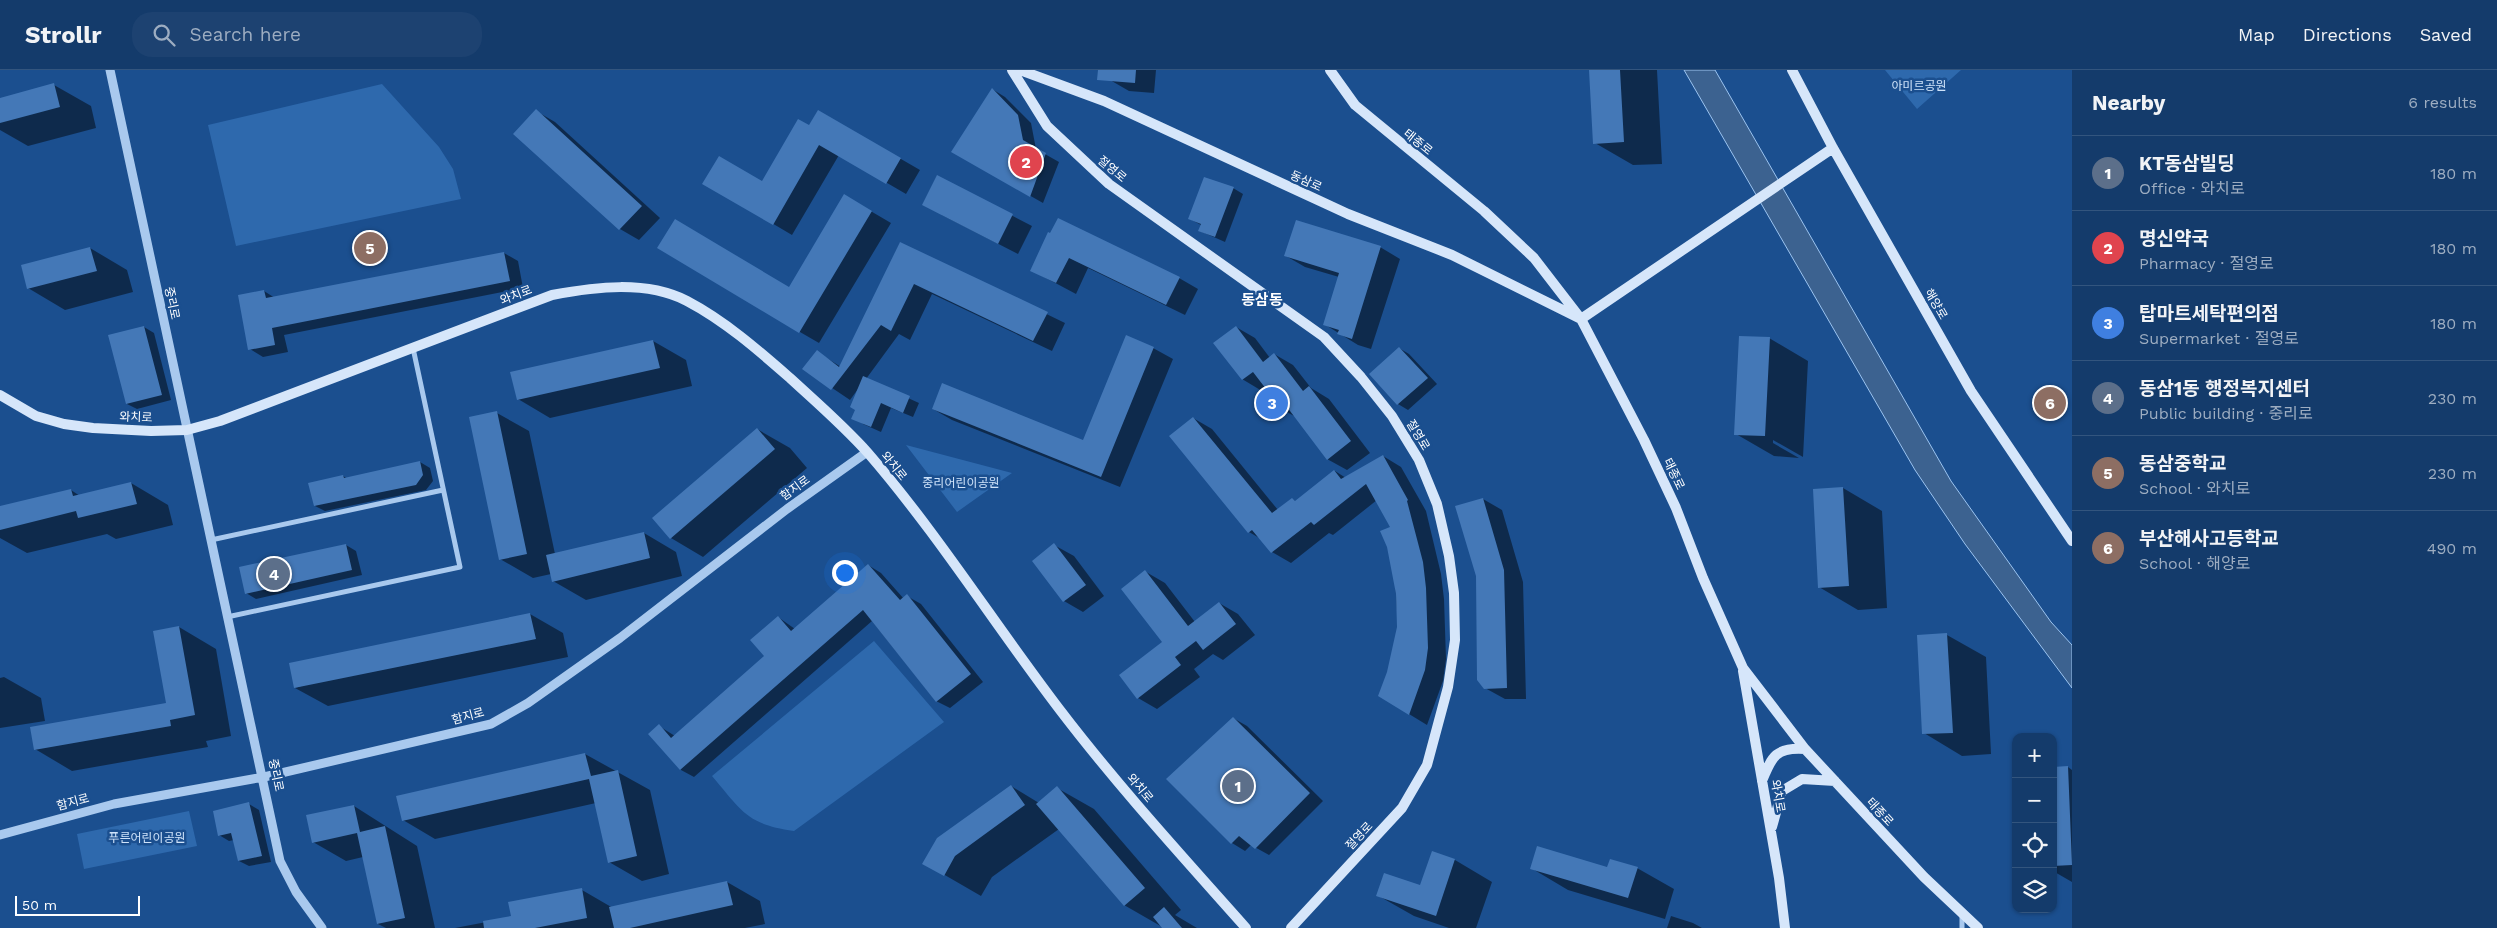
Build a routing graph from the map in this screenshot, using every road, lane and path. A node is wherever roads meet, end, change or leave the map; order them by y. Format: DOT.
graph roads {
  1 [pos="110,70"];
  2 [pos="1012,70"];
  3 [pos="1020,70"];
  4 [pos="1330,70"];
  5 [pos="1792,70"];
  6 [pos="1833,148"];
  7 [pos="1581,320"];
  8 [pos="413,348"];
  9 [pos="0,395"];
  10 [pos="187,430"];
  11 [pos="867,452"];
  12 [pos="443,490"];
  13 [pos="211,540"];
  14 [pos="2072,541"];
  15 [pos="227,618"];
  16 [pos="1743,668"];
  17 [pos="1805,750"];
  18 [pos="264,778"];
  19 [pos="1762,781"];
  20 [pos="1835,782"];
  21 [pos="1771,831"];
  22 [pos="0,835"];
  23 [pos="1962,914"];
  24 [pos="322,928"];
  25 [pos="1246,928"];
  26 [pos="1291,928"];
  27 [pos="1785,928"];
  28 [pos="1962,928"];
  29 [pos="1978,928"];
  1 -- 10 [label="street, 중리로"];
  2 -- 26 [label="main road, 절영로"];
  3 -- 7 [label="main road, 동삼로"];
  4 -- 7 [label="main road, 태종로"];
  5 -- 6 [label="main road, 해양로"];
  6 -- 7 [label="main road"];
  6 -- 14 [label="main road, 해양로"];
  7 -- 16 [label="main road, 태종로"];
  8 -- 10 [label="main road, 와치로"];
  8 -- 11 [label="main road, 와치로"];
  8 -- 12 [label="street"];
  9 -- 10 [label="main road, 와치로"];
  10 -- 13 [label="street, 중리로"];
  11 -- 18 [label="street, 함지로"];
  11 -- 25 [label="main road, 와치로"];
  12 -- 13 [label="street"];
  12 -- 15 [label="street"];
  13 -- 15 [label="street, 중리로"];
  15 -- 18 [label="street, 중리로"];
  16 -- 17 [label="main road, 태종로"];
  16 -- 19 [label="main road, 와치로"];
  17 -- 19 [label="main road"];
  17 -- 20 [label="main road, 태종로"];
  18 -- 22 [label="street, 함지로"];
  18 -- 24 [label="street, 중리로"];
  19 -- 21 [label="main road, 와치로"];
  20 -- 21 [label="main road"];
  20 -- 23 [label="main road, 태종로"];
  21 -- 27 [label="main road, 와치로"];
  23 -- 28 [label="street"];
  23 -- 29 [label="main road, 태종로"];
}
